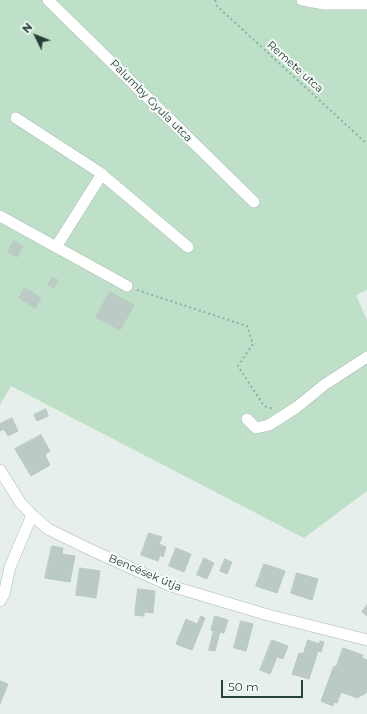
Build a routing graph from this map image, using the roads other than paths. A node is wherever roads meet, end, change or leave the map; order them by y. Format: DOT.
graph roads {
  1 [pos="48,0"];
  2 [pos="302,0"];
  3 [pos="367,4"];
  4 [pos="16,118"];
  5 [pos="102,174"];
  6 [pos="254,202"];
  7 [pos="0,216"];
  8 [pos="56,247"];
  9 [pos="188,247"];
  10 [pos="127,286"];
  11 [pos="367,357"];
  12 [pos="247,419"];
  13 [pos="0,470"];
  14 [pos="32,515"];
  15 [pos="0,601"];
  16 [pos="367,640"];
  1 -- 6 [label="street, Palumby Gyula utca"];
  2 -- 3 [label="street"];
  4 -- 5 [label="street"];
  5 -- 8 [label="street"];
  5 -- 9 [label="street"];
  7 -- 8 [label="street"];
  8 -- 10 [label="street"];
  11 -- 12 [label="street"];
  13 -- 14 [label="street, Bencések útja"];
  14 -- 15 [label="street"];
  14 -- 16 [label="street, Bencések útja"];
}
